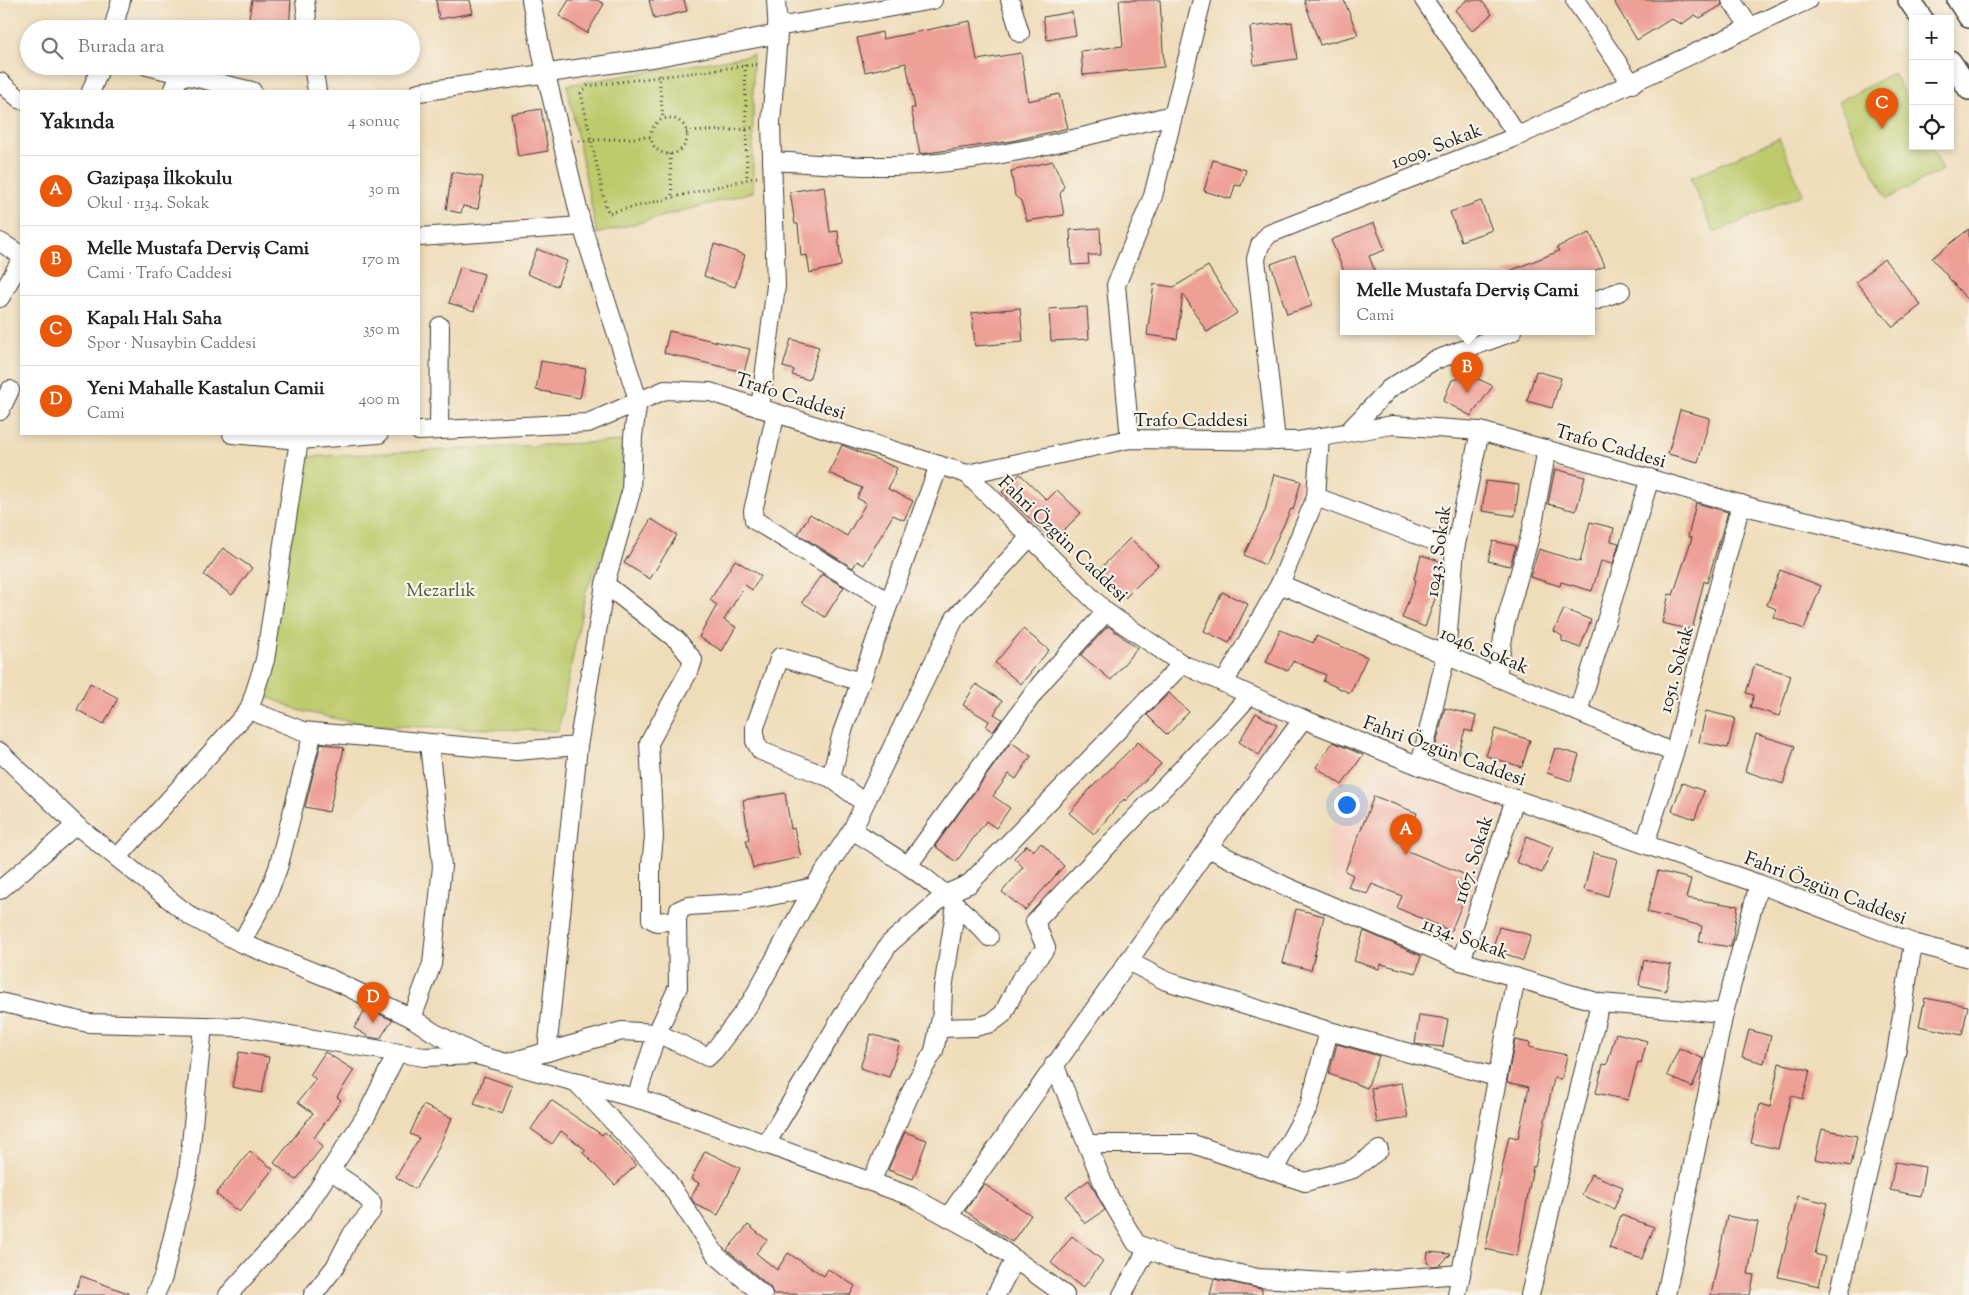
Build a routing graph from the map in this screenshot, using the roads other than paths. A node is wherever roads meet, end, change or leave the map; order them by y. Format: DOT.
graph roads {
  1 [pos="122,0"];
  2 [pos="305,0"];
  3 [pos="531,0"];
  4 [pos="776,0"];
  5 [pos="933,0"];
  6 [pos="1010,0"];
  7 [pos="1202,0"];
  8 [pos="1424,0"];
  9 [pos="1575,0"];
  10 [pos="1731,0"];
  11 [pos="1808,0"];
  12 [pos="1909,0"];
  13 [pos="1958,0"];
  14 [pos="1919,15"];
  15 [pos="1969,18"];
  16 [pos="116,20"];
  17 [pos="307,20"];
  18 [pos="1750,27"];
  19 [pos="777,30"];
  20 [pos="1020,33"];
  21 [pos="1954,67"];
  22 [pos="546,74"];
  23 [pos="97,75"];
  24 [pos="162,75"];
  25 [pos="315,75"];
  26 [pos="0,82"];
  27 [pos="176,83"];
  28 [pos="1632,84"];
  29 [pos="1969,88"];
  30 [pos="91,90"];
  31 [pos="242,90"];
  32 [pos="317,90"];
  33 [pos="420,92"];
  34 [pos="20,99"];
  35 [pos="1173,115"];
  36 [pos="1518,136"];
  37 [pos="772,167"];
  38 [pos="582,226"];
  39 [pos="420,238"];
  40 [pos="0,242"];
  41 [pos="20,254"];
  42 [pos="20,262"];
  43 [pos="1621,291"];
  44 [pos="0,298"];
  45 [pos="1595,301"];
  46 [pos="440,326"];
  47 [pos="1504,335"];
  48 [pos="10,390"];
  49 [pos="638,400"];
  50 [pos="768,410"];
  51 [pos="0,412"];
  52 [pos="439,429"];
  53 [pos="420,430"];
  54 [pos="1480,430"];
  55 [pos="1348,432"];
  56 [pos="255,435"];
  57 [pos="353,435"];
  58 [pos="300,437"];
  59 [pos="1320,437"];
  60 [pos="1130,439"];
  61 [pos="1276,441"];
  62 [pos="1547,449"];
  63 [pos="939,466"];
  64 [pos="967,474"];
  65 [pos="1650,478"];
  66 [pos="1316,497"];
  67 [pos="1741,504"];
  68 [pos="1030,537"];
  69 [pos="1455,549"];
  70 [pos="1969,558"];
  71 [pos="605,584"];
  72 [pos="1280,584"];
  73 [pos="889,602"];
  74 [pos="1106,612"];
  75 [pos="1446,655"];
  76 [pos="1182,664"];
  77 [pos="1497,677"];
  78 [pos="861,682"];
  79 [pos="1224,683"];
  80 [pos="1250,695"];
  81 [pos="249,710"];
  82 [pos="1578,712"];
  83 [pos="1303,719"];
  84 [pos="313,732"];
  85 [pos="428,743"];
  86 [pos="578,746"];
  87 [pos="0,752"];
  88 [pos="1674,753"];
  89 [pos="1420,766"];
  90 [pos="831,778"];
  91 [pos="1515,799"];
  92 [pos="864,802"];
  93 [pos="76,825"];
  94 [pos="852,830"];
  95 [pos="1645,844"];
  96 [pos="1208,848"];
  97 [pos="118,857"];
  98 [pos="909,864"];
  99 [pos="1758,884"];
  100 [pos="814,887"];
  101 [pos="0,890"];
  102 [pos="951,900"];
  103 [pos="677,920"];
  104 [pos="990,937"];
  105 [pos="241,943"];
  106 [pos="1913,943"];
  107 [pos="1969,958"];
  108 [pos="1128,961"];
  109 [pos="1461,961"];
  110 [pos="1516,978"];
  111 [pos="0,1002"];
  112 [pos="1600,1003"];
  113 [pos="1724,1013"];
  114 [pos="412,1018"];
  115 [pos="202,1026"];
  116 [pos="939,1028"];
  117 [pos="1329,1031"];
  118 [pos="657,1033"];
  119 [pos="547,1052"];
  120 [pos="397,1054"];
  121 [pos="477,1055"];
  122 [pos="506,1063"];
  123 [pos="1054,1064"];
  124 [pos="1497,1077"];
  125 [pos="575,1081"];
  126 [pos="636,1098"];
  127 [pos="766,1144"];
  128 [pos="1087,1144"];
  129 [pos="1379,1150"];
  130 [pos="330,1170"];
  131 [pos="1274,1170"];
  132 [pos="871,1182"];
  133 [pos="948,1217"];
  134 [pos="1148,1248"];
  135 [pos="1015,1259"];
  136 [pos="1460,1274"];
  137 [pos="155,1295"];
  138 [pos="228,1295"];
  139 [pos="313,1295"];
  140 [pos="763,1295"];
  141 [pos="996,1295"];
  142 [pos="1065,1295"];
  143 [pos="1122,1295"];
  144 [pos="1456,1295"];
  145 [pos="1530,1295"];
  146 [pos="1666,1295"];
  147 [pos="1839,1295"];
  1 -- 16 [label="street"];
  2 -- 17 [label="street"];
  3 -- 22 [label="street"];
  4 -- 19 [label="street"];
  5 -- 19 [label="street"];
  6 -- 20 [label="street"];
  7 -- 35 [label="street"];
  8 -- 36 [label="street"];
  9 -- 28 [label="street"];
  10 -- 18 [label="street"];
  11 -- 18 [label="street, 1009. Sokak"];
  12 -- 14 [label="main road"];
  13 -- 15 [label="main road"];
  18 -- 28 [label="street, 1009. Sokak"];
  19 -- 22 [label="street"];
  19 -- 37 [label="street"];
  21 -- 29 [label="main road"];
  22 -- 33 [label="street"];
  22 -- 38 [label="street"];
  23 -- 30 [label="street"];
  24 -- 27 [label="street"];
  25 -- 32 [label="street"];
  26 -- 34 [label="street"];
  27 -- 31 [label="street"];
  28 -- 36 [label="street, 1009. Sokak"];
  35 -- 37 [label="street"];
  35 -- 60 [label="street"];
  36 -- 61 [label="street, 1009. Sokak"];
  37 -- 50 [label="street"];
  38 -- 39 [label="street"];
  38 -- 49 [label="street"];
  40 -- 41 [label="street"];
  42 -- 44 [label="street"];
  43 -- 45 [label="street"];
  46 -- 52 [label="street"];
  47 -- 55 [label="street"];
  48 -- 51 [label="street"];
  49 -- 50 [label="street, Trafo Caddesi"];
  49 -- 52 [label="street, Trafo Caddesi"];
  49 -- 71 [label="street"];
  50 -- 63 [label="street, Trafo Caddesi"];
  50 -- 73 [label="street"];
  52 -- 53 [label="street, Trafo Caddesi"];
  54 -- 55 [label="street, Trafo Caddesi"];
  54 -- 62 [label="street, Trafo Caddesi"];
  54 -- 69 [label="street, 1043. Sokak"];
  55 -- 59 [label="street, Trafo Caddesi"];
  56 -- 58 [label="street"];
  57 -- 58 [label="street"];
  58 -- 81 [label="street"];
  59 -- 61 [label="street, Trafo Caddesi"];
  59 -- 66 [label="street"];
  60 -- 61 [label="street, Trafo Caddesi"];
  60 -- 64 [label="street, Trafo Caddesi"];
  62 -- 65 [label="street, Trafo Caddesi"];
  62 -- 77 [label="street"];
  63 -- 64 [label="street, Trafo Caddesi"];
  63 -- 73 [label="street"];
  64 -- 68 [label="street, Fahri Özgün Caddesi"];
  65 -- 67 [label="street, Trafo Caddesi"];
  65 -- 82 [label="street"];
  66 -- 69 [label="street"];
  66 -- 72 [label="street"];
  67 -- 70 [label="street, Trafo Caddesi"];
  67 -- 88 [label="street, 1051. Sokak"];
  68 -- 74 [label="street, Fahri Özgün Caddesi"];
  68 -- 92 [label="street"];
  69 -- 75 [label="street, 1043. Sokak"];
  71 -- 86 [label="street"];
  71 -- 103 [label="street"];
  72 -- 75 [label="street, 1046. Sokak"];
  72 -- 79 [label="street"];
  73 -- 78 [label="street"];
  74 -- 76 [label="street, Fahri Özgün Caddesi"];
  74 -- 98 [label="street"];
  75 -- 77 [label="street, 1046. Sokak"];
  75 -- 89 [label="street, 1043. Sokak"];
  76 -- 79 [label="street, Fahri Özgün Caddesi"];
  76 -- 102 [label="street"];
  77 -- 82 [label="street, 1046. Sokak"];
  78 -- 90 [label="street"];
  78 -- 90 [label="street"];
  79 -- 80 [label="street, Fahri Özgün Caddesi"];
  80 -- 83 [label="street, Fahri Özgün Caddesi"];
  80 -- 116 [label="street"];
  81 -- 84 [label="street"];
  81 -- 97 [label="street"];
  82 -- 88 [label="street, 1046. Sokak"];
  83 -- 89 [label="street, Fahri Özgün Caddesi"];
  83 -- 96 [label="street"];
  84 -- 85 [label="street"];
  84 -- 105 [label="street"];
  85 -- 86 [label="street"];
  85 -- 114 [label="street"];
  86 -- 119 [label="street"];
  87 -- 93 [label="street"];
  88 -- 95 [label="street, 1051. Sokak"];
  89 -- 91 [label="street, Fahri Özgün Caddesi"];
  90 -- 92 [label="street"];
  91 -- 95 [label="street, Fahri Özgün Caddesi"];
  91 -- 109 [label="street, 1167. Sokak"];
  92 -- 94 [label="street"];
  93 -- 97 [label="street"];
  93 -- 101 [label="street"];
  94 -- 98 [label="street"];
  94 -- 100 [label="street"];
  95 -- 99 [label="street, Fahri Özgün Caddesi"];
  96 -- 108 [label="street"];
  96 -- 109 [label="street, 1134. Sokak"];
  97 -- 105 [label="street"];
  98 -- 102 [label="street"];
  99 -- 106 [label="street, Fahri Özgün Caddesi"];
  99 -- 113 [label="street"];
  100 -- 103 [label="street"];
  100 -- 118 [label="street"];
  102 -- 104 [label="street"];
  102 -- 116 [label="street"];
  102 -- 127 [label="street"];
  103 -- 118 [label="street"];
  105 -- 114 [label="street"];
  106 -- 107 [label="street, Fahri Özgün Caddesi"];
  106 -- 147 [label="street"];
  108 -- 117 [label="street"];
  108 -- 123 [label="street"];
  109 -- 110 [label="street, 1134. Sokak"];
  110 -- 112 [label="street, 1134. Sokak"];
  110 -- 124 [label="street"];
  111 -- 115 [label="street"];
  112 -- 113 [label="street, 1134. Sokak"];
  112 -- 145 [label="street"];
  113 -- 146 [label="street"];
  114 -- 121 [label="street"];
  115 -- 120 [label="street"];
  115 -- 137 [label="street"];
  116 -- 132 [label="street"];
  117 -- 124 [label="street"];
  117 -- 131 [label="street"];
  118 -- 119 [label="street"];
  118 -- 126 [label="street"];
  119 -- 122 [label="street"];
  120 -- 121 [label="street"];
  120 -- 130 [label="street"];
  121 -- 122 [label="street"];
  122 -- 125 [label="street"];
  123 -- 128 [label="street"];
  123 -- 133 [label="street"];
  124 -- 136 [label="street"];
  125 -- 126 [label="street"];
  125 -- 140 [label="street"];
  126 -- 127 [label="street"];
  127 -- 132 [label="street"];
  128 -- 131 [label="street"];
  128 -- 134 [label="street"];
  129 -- 131 [label="street"];
  130 -- 138 [label="street"];
  130 -- 139 [label="street"];
  132 -- 133 [label="street"];
  133 -- 135 [label="street"];
  134 -- 136 [label="street"];
  134 -- 143 [label="street"];
  135 -- 141 [label="street"];
  135 -- 142 [label="street"];
  136 -- 144 [label="street"];
}
